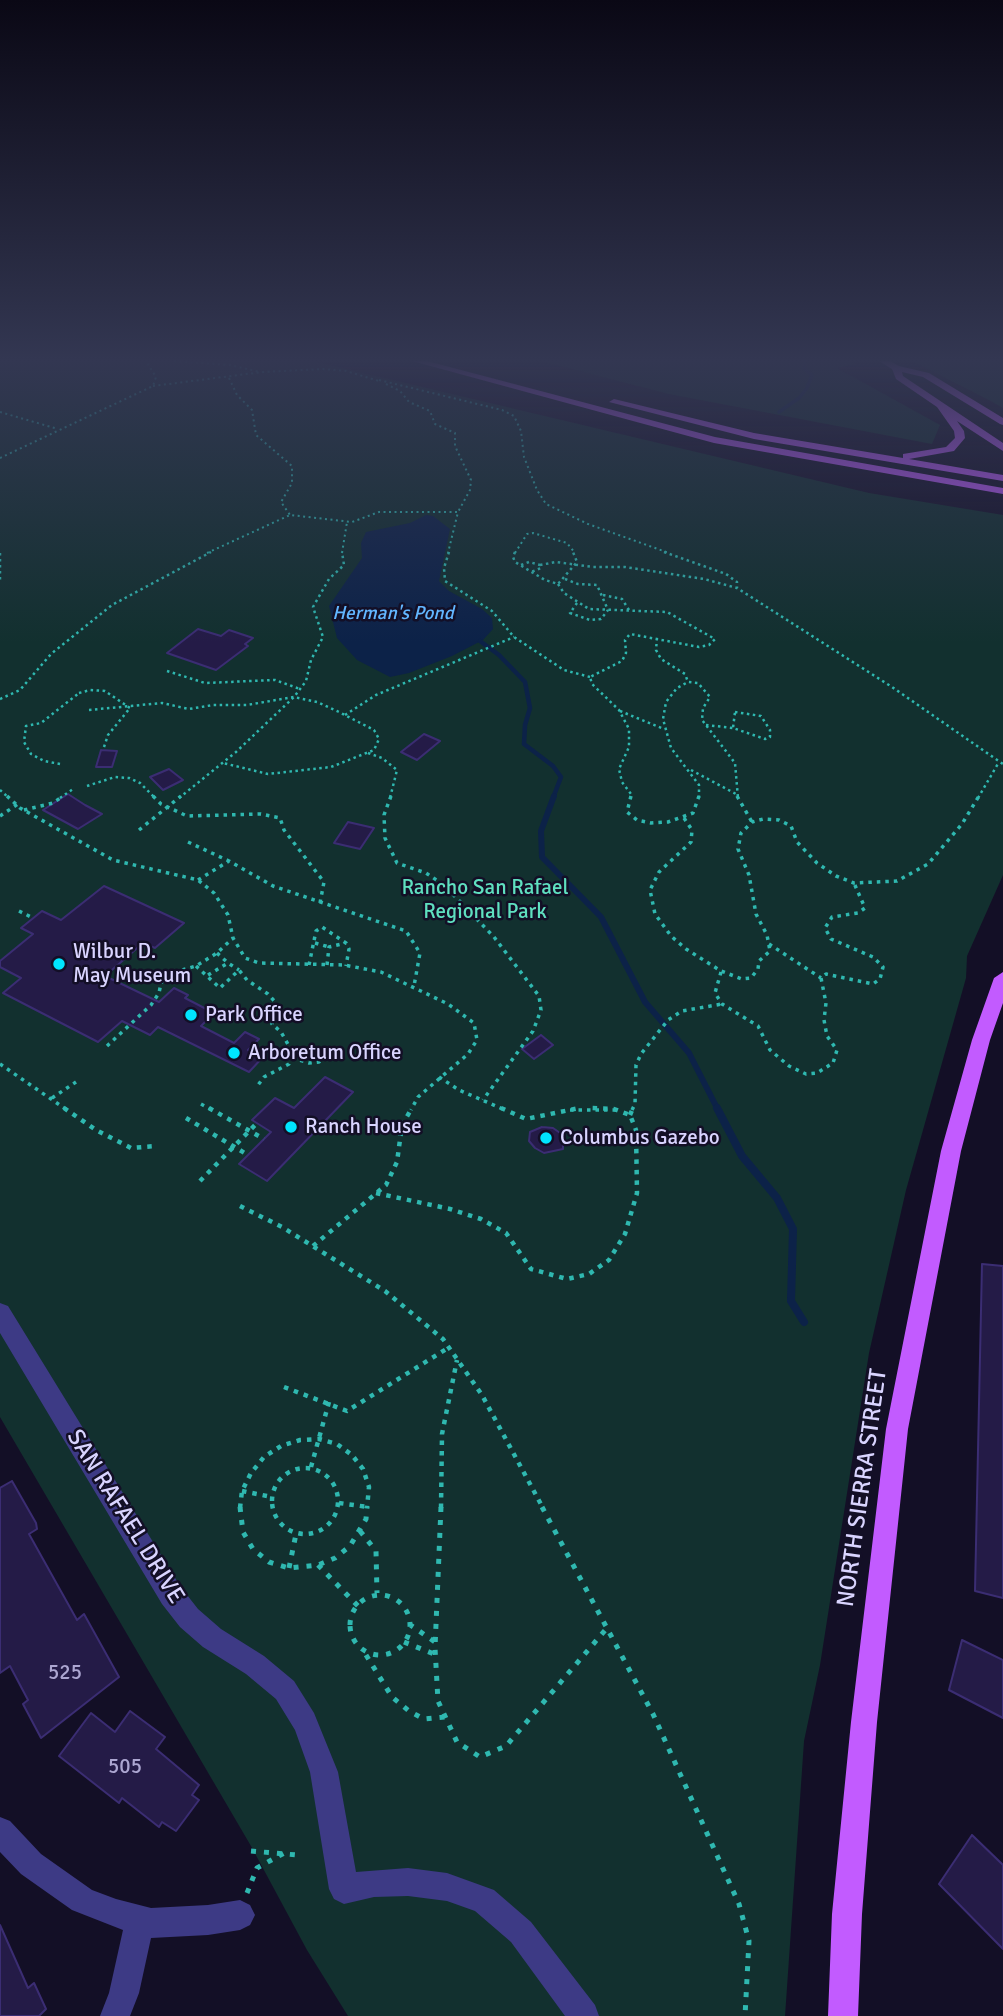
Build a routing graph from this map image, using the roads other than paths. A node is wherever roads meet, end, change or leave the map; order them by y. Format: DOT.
graph roads {
  1 [pos="793,455"];
  2 [pos="862,455"];
  3 [pos="1003,478"];
  4 [pos="1003,491"];
  5 [pos="1003,978"];
  6 [pos="0,1312"];
  7 [pos="0,1831"];
  8 [pos="240,1915"];
  9 [pos="140,1920"];
  10 [pos="116,2016"];
  11 [pos="584,2016"];
  12 [pos="843,2016"];
  1 -- 4 [label="main road"];
  2 -- 3 [label="main road"];
  5 -- 12 [label="main road, NORTH SIERRA STREET"];
  6 -- 11 [label="street, SAN RAFAEL DRIVE"];
  7 -- 9 [label="street"];
  8 -- 9 [label="street"];
  9 -- 10 [label="street"];
}
